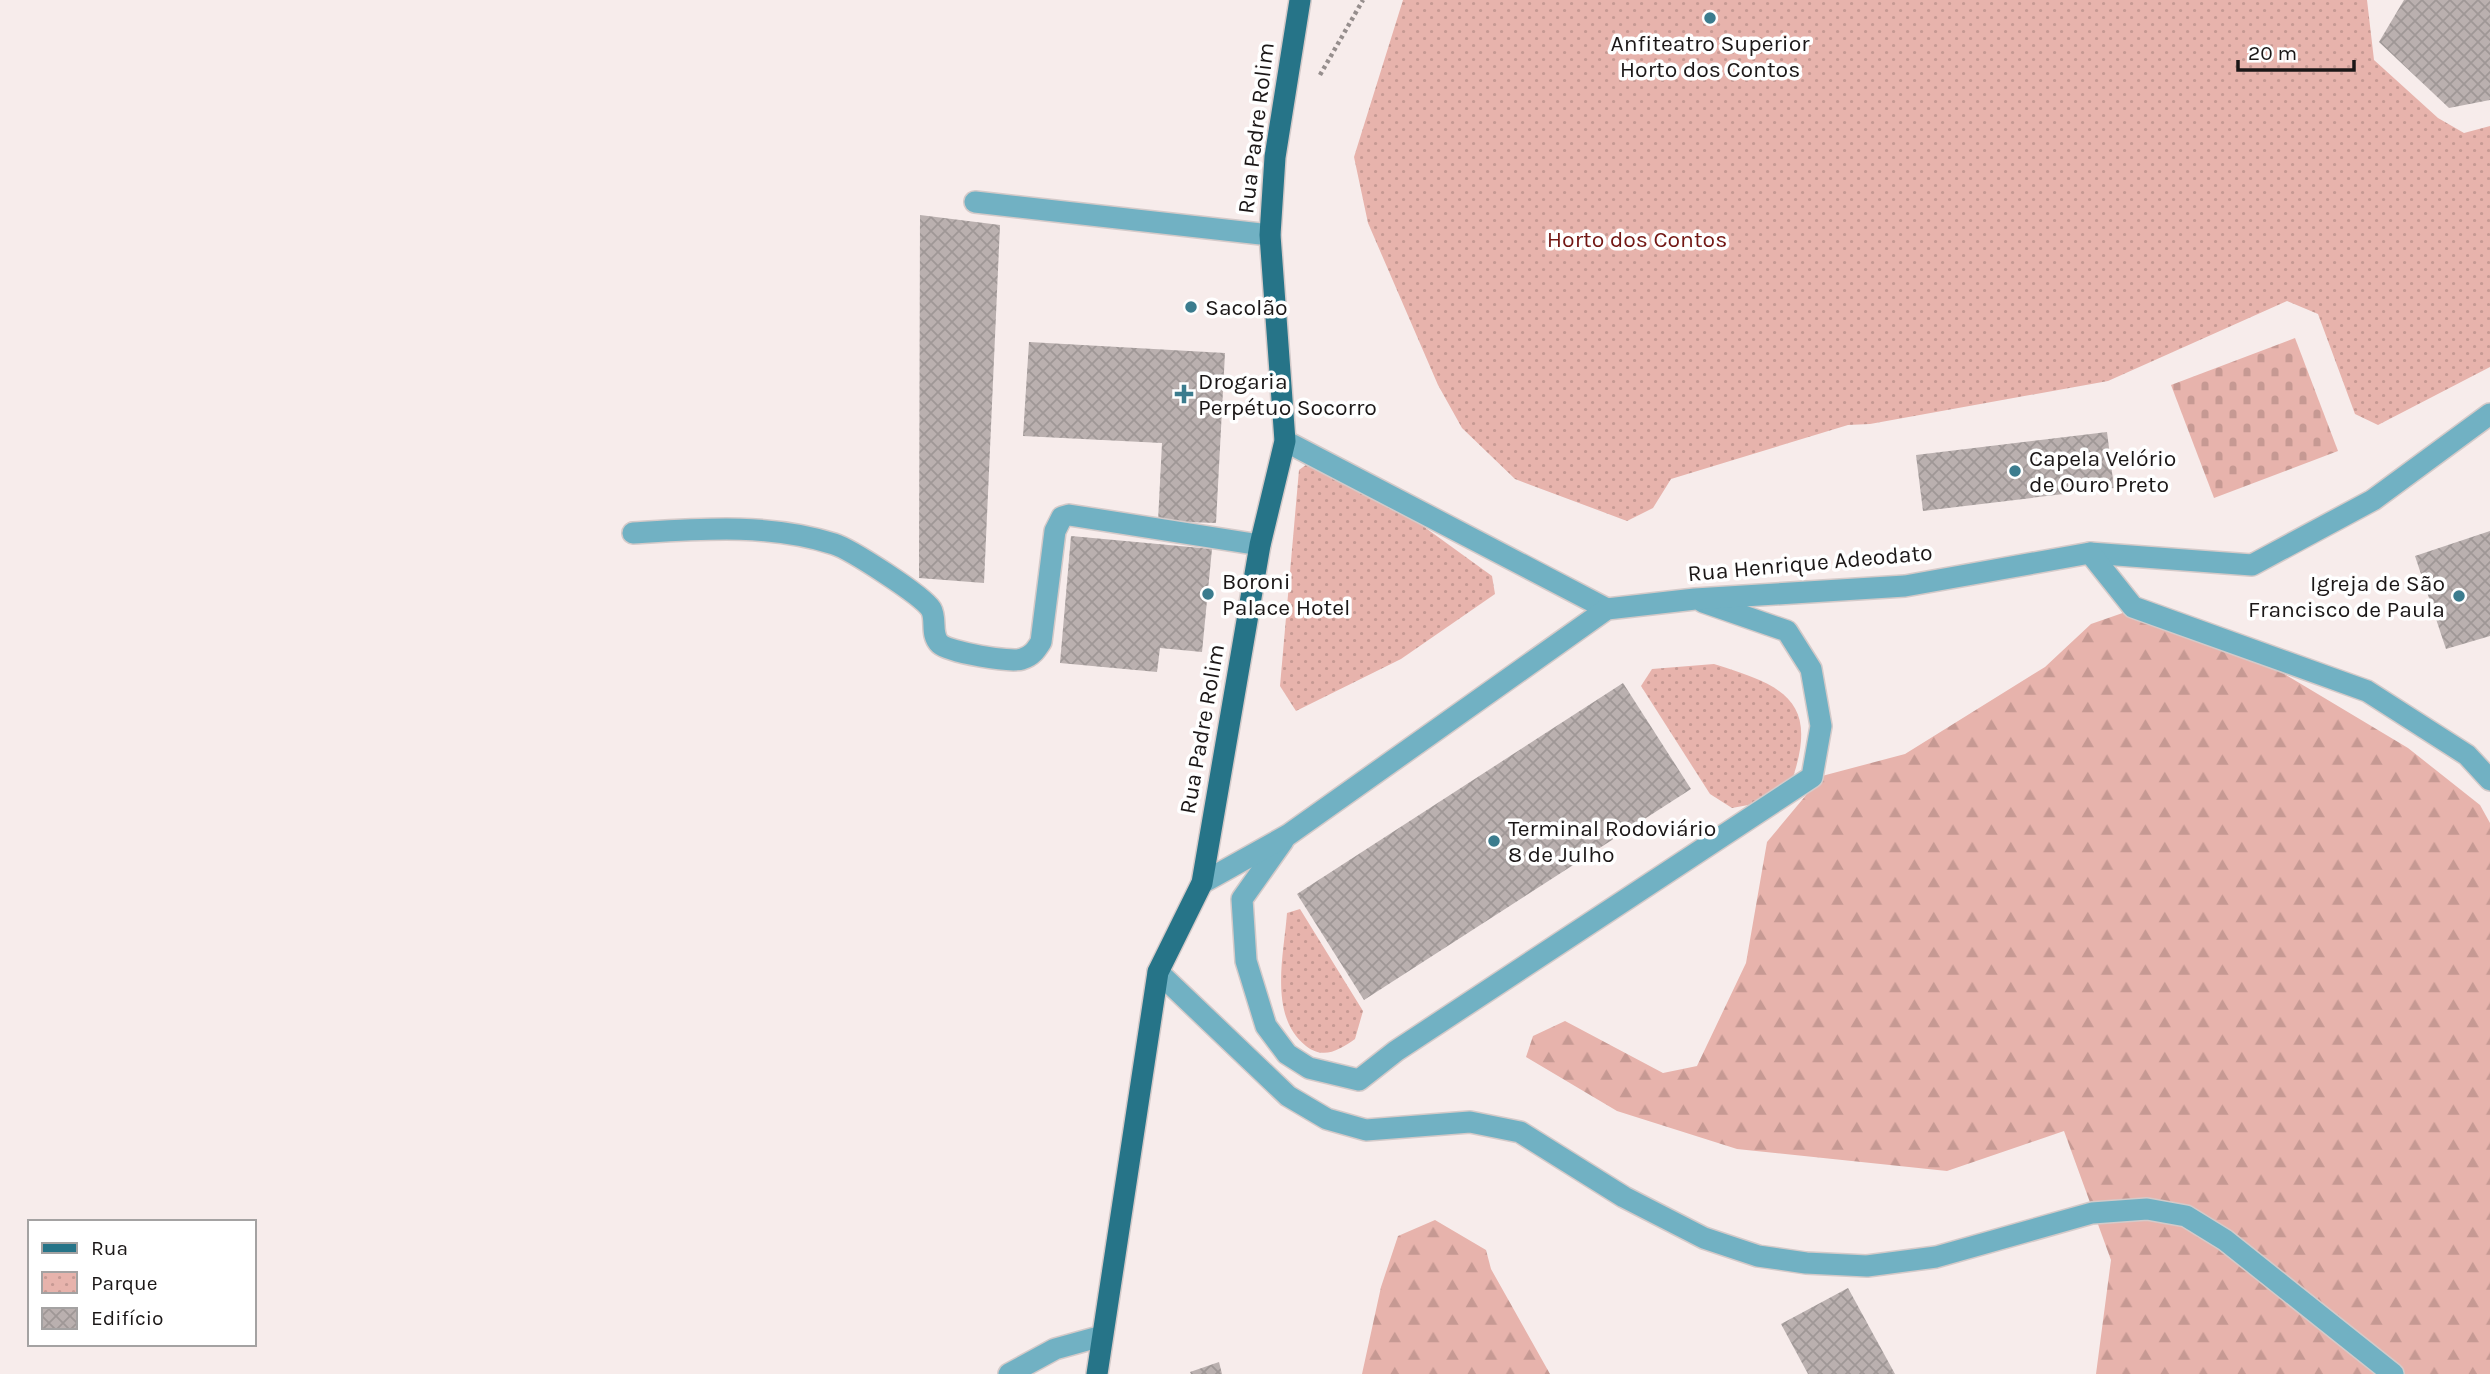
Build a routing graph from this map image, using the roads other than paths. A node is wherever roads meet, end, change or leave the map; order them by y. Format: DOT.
graph roads {
  1 [pos="1300,0"];
  2 [pos="975,202"];
  3 [pos="1270,235"];
  4 [pos="2490,414"];
  5 [pos="1285,441"];
  6 [pos="633,533"];
  7 [pos="1260,545"];
  8 [pos="2090,553"];
  9 [pos="1695,599"];
  10 [pos="1607,609"];
  11 [pos="2490,780"];
  12 [pos="1288,835"];
  13 [pos="1202,883"];
  14 [pos="1158,972"];
  15 [pos="1102,1336"];
  16 [pos="1009,1374"];
  17 [pos="1097,1374"];
  18 [pos="2393,1374"];
  1 -- 3 [label="main road, Rua Padre Rolim"];
  2 -- 3 [label="street"];
  3 -- 5 [label="main road, Rua Padre Rolim"];
  4 -- 8 [label="street, Rua Henrique Adeodato"];
  5 -- 7 [label="main road, Rua Padre Rolim"];
  5 -- 10 [label="street"];
  6 -- 7 [label="street"];
  7 -- 13 [label="main road, Rua Padre Rolim"];
  8 -- 9 [label="street, Rua Henrique Adeodato"];
  8 -- 11 [label="street"];
  9 -- 10 [label="street, Rua Henrique Adeodato"];
  9 -- 12 [label="street"];
  10 -- 12 [label="street"];
  12 -- 13 [label="street"];
  13 -- 14 [label="main road, Rua Padre Rolim"];
  14 -- 15 [label="main road, Rua Padre Rolim"];
  14 -- 18 [label="street"];
  15 -- 16 [label="street"];
  15 -- 17 [label="main road, Rua Padre Rolim"];
}
